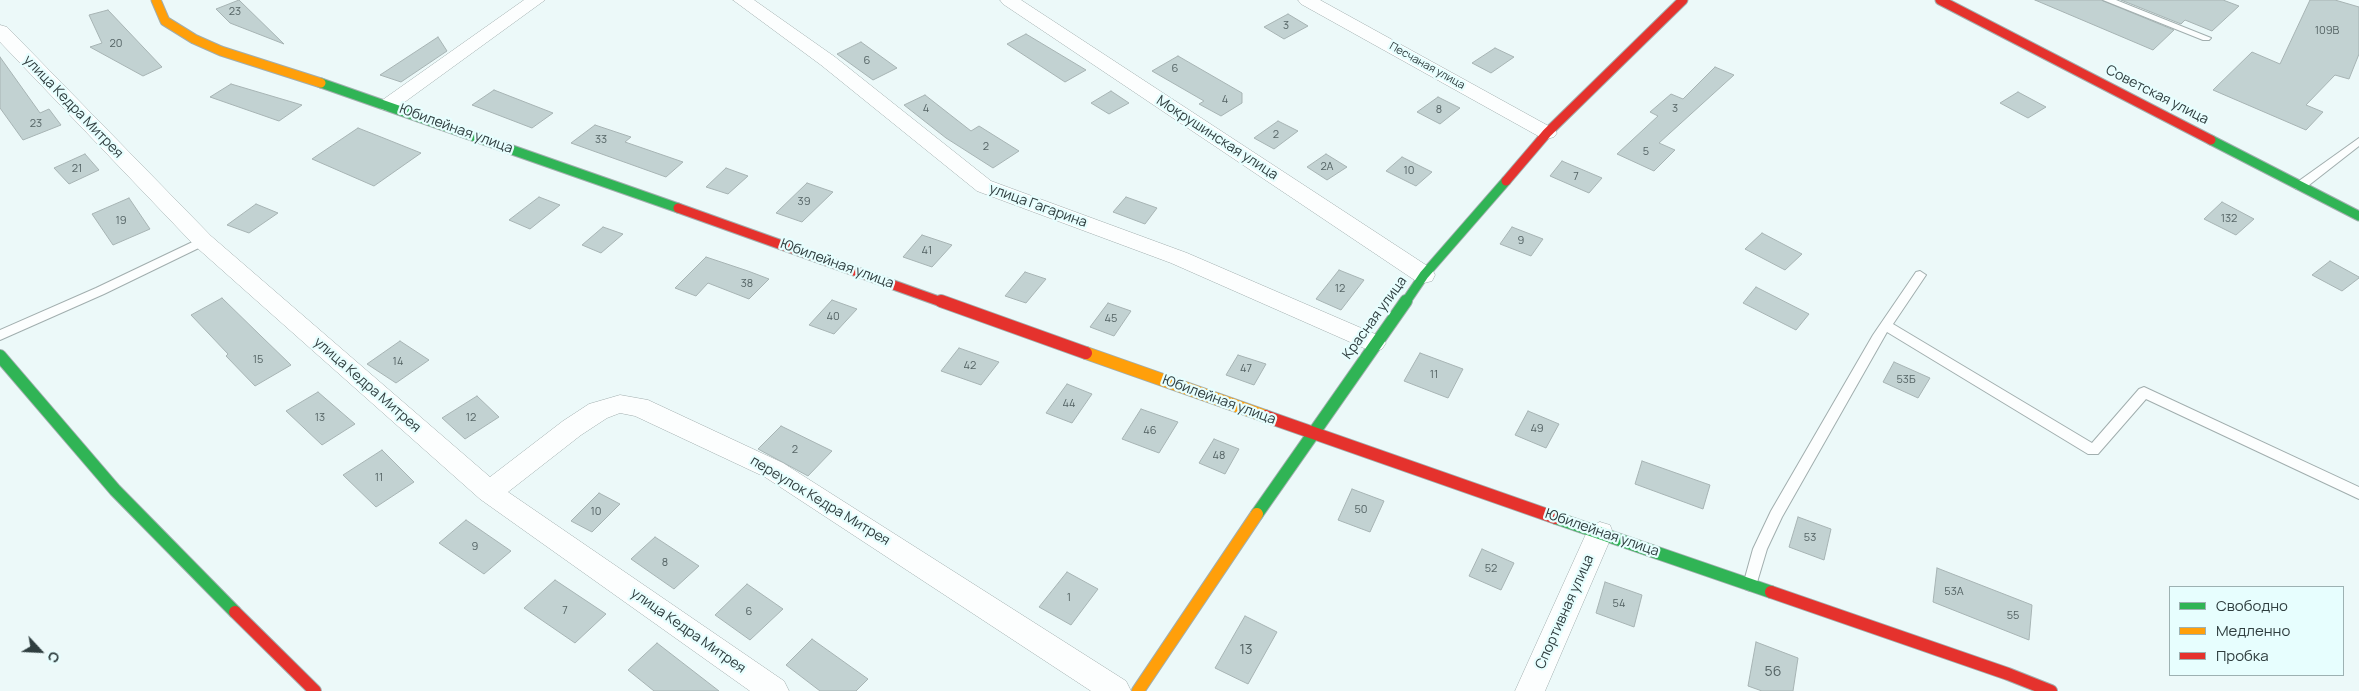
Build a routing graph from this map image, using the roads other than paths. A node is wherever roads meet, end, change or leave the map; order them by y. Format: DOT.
graph roads {
  1 [pos="156,0"];
  2 [pos="536,0"];
  3 [pos="742,0"];
  4 [pos="1009,0"];
  5 [pos="1307,0"];
  6 [pos="1683,0"];
  7 [pos="1940,0"];
  8 [pos="2108,0"];
  9 [pos="0,31"];
  10 [pos="2206,38"];
  11 [pos="388,105"];
  12 [pos="1547,133"];
  13 [pos="2359,141"];
  14 [pos="2300,186"];
  15 [pos="2359,216"];
  16 [pos="203,241"];
  17 [pos="1424,275"];
  18 [pos="1920,275"];
  19 [pos="1885,325"];
  20 [pos="0,335"];
  21 [pos="1374,343"];
  22 [pos="0,356"];
  23 [pos="1312,433"];
  24 [pos="489,492"];
  25 [pos="2359,493"];
  26 [pos="1600,532"];
  27 [pos="1750,585"];
  28 [pos="315,691"];
  29 [pos="774,691"];
  30 [pos="1116,691"];
  31 [pos="1138,691"];
  32 [pos="1530,691"];
  33 [pos="2051,691"];
  1 -- 11 [label="main road, Юбилейная улица"];
  2 -- 11 [label="street, Юбилейная улица"];
  3 -- 21 [label="street, улица Гагарина"];
  4 -- 17 [label="street, Мокрушинская улица"];
  5 -- 12 [label="street, Песчаная улица"];
  6 -- 12 [label="main road, Красная улица"];
  7 -- 14 [label="main road, Советская улица"];
  8 -- 10 [label="lane"];
  9 -- 16 [label="street, улица Кедра Митрея"];
  11 -- 23 [label="main road, Юбилейная улица"];
  12 -- 17 [label="main road, Красная улица"];
  13 -- 14 [label="lane"];
  14 -- 15 [label="main road, Советская улица"];
  16 -- 20 [label="lane"];
  16 -- 24 [label="street, улица Кедра Митрея"];
  17 -- 21 [label="main road, Красная улица"];
  18 -- 19 [label="lane"];
  19 -- 25 [label="lane"];
  19 -- 27 [label="lane"];
  21 -- 23 [label="main road, Красная улица"];
  22 -- 28 [label="main road"];
  23 -- 26 [label="main road, Юбилейная улица"];
  23 -- 31 [label="main road, Красная улица"];
  24 -- 29 [label="street, улица Кедра Митрея"];
  24 -- 30 [label="street, переулок Кедра Митрея"];
  26 -- 27 [label="main road, Юбилейная улица"];
  26 -- 32 [label="street, Спортивная улица"];
  27 -- 33 [label="main road, Юбилейная улица"];
}
